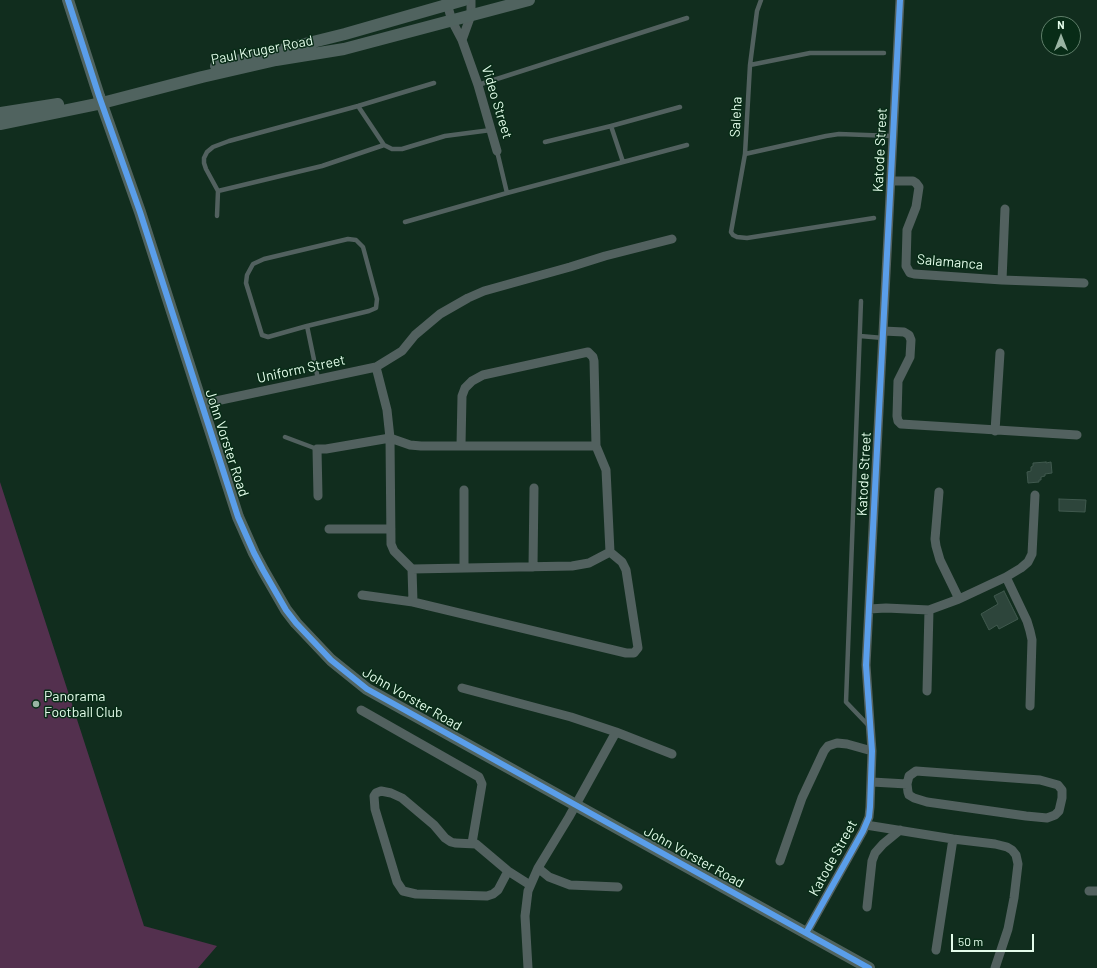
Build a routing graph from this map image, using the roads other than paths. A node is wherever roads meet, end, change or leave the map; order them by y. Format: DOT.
graph roads {
  1 [pos="68,0"];
  2 [pos="464,0"];
  3 [pos="471,0"];
  4 [pos="529,0"];
  5 [pos="761,0"];
  6 [pos="900,0"];
  7 [pos="446,2"];
  8 [pos="471,15"];
  9 [pos="688,18"];
  10 [pos="452,21"];
  11 [pos="462,40"];
  12 [pos="884,52"];
  13 [pos="750,65"];
  14 [pos="434,83"];
  15 [pos="478,85"];
  16 [pos="100,99"];
  17 [pos="358,106"];
  18 [pos="680,107"];
  19 [pos="0,114"];
  20 [pos="0,124"];
  21 [pos="611,126"];
  22 [pos="491,130"];
  23 [pos="893,136"];
  24 [pos="545,142"];
  25 [pos="687,144"];
  26 [pos="384,145"];
  27 [pos="497,151"];
  28 [pos="746,154"];
  29 [pos="622,162"];
  30 [pos="891,181"];
  31 [pos="218,191"];
  32 [pos="507,192"];
  33 [pos="1005,209"];
  34 [pos="217,216"];
  35 [pos="874,218"];
  36 [pos="405,222"];
  37 [pos="672,238"];
  38 [pos="1002,280"];
  39 [pos="1084,282"];
  40 [pos="861,301"];
  41 [pos="307,326"];
  42 [pos="883,335"];
  43 [pos="860,336"];
  44 [pos="1000,353"];
  45 [pos="376,367"];
  46 [pos="318,379"];
  47 [pos="202,404"];
  48 [pos="996,431"];
  49 [pos="1077,435"];
  50 [pos="285,437"];
  51 [pos="390,438"];
  52 [pos="461,445"];
  53 [pos="596,446"];
  54 [pos="317,449"];
  55 [pos="534,488"];
  56 [pos="464,490"];
  57 [pos="939,492"];
  58 [pos="1035,495"];
  59 [pos="318,496"];
  60 [pos="329,529"];
  61 [pos="391,529"];
  62 [pos="610,552"];
  63 [pos="464,567"];
  64 [pos="533,567"];
  65 [pos="412,569"];
  66 [pos="1006,578"];
  67 [pos="362,595"];
  68 [pos="959,599"];
  69 [pos="413,602"];
  70 [pos="869,608"];
  71 [pos="929,610"];
  72 [pos="462,688"];
  73 [pos="927,691"];
  74 [pos="1030,706"];
  75 [pos="361,710"];
  76 [pos="871,730"];
  77 [pos="616,732"];
  78 [pos="872,751"];
  79 [pos="672,754"];
  80 [pos="872,782"];
  81 [pos="907,784"];
  82 [pos="575,806"];
  83 [pos="866,825"];
  84 [pos="900,830"];
  85 [pos="953,839"];
  86 [pos="472,843"];
  87 [pos="780,861"];
  88 [pos="538,868"];
  89 [pos="508,871"];
  90 [pos="530,885"];
  91 [pos="618,888"];
  92 [pos="867,907"];
  93 [pos="806,933"];
  94 [pos="936,950"];
  95 [pos="528,968"];
  96 [pos="869,968"];
  97 [pos="995,968"];
  1 -- 16 [label="street, John Vorster Road"];
  2 -- 7 [label="street, Paul Kruger Road"];
  3 -- 8 [label="street"];
  4 -- 8 [label="street, Paul Kruger Road"];
  5 -- 13 [label="lane, Saleha"];
  6 -- 23 [label="street, Katode Street"];
  7 -- 10 [label="street, Video Street"];
  7 -- 16 [label="street, Paul Kruger Road"];
  8 -- 10 [label="street, Paul Kruger Road"];
  8 -- 11 [label="street"];
  9 -- 15 [label="lane"];
  10 -- 11 [label="street, Video Street"];
  10 -- 16 [label="street, Paul Kruger Road"];
  11 -- 15 [label="street, Video Street"];
  12 -- 13 [label="lane"];
  13 -- 28 [label="lane, Saleha"];
  14 -- 17 [label="lane"];
  15 -- 22 [label="street, Video Street"];
  16 -- 19 [label="street, Paul Kruger Road"];
  16 -- 20 [label="street, Paul Kruger Road"];
  16 -- 47 [label="street, John Vorster Road"];
  17 -- 26 [label="lane"];
  17 -- 31 [label="lane"];
  18 -- 21 [label="lane"];
  21 -- 24 [label="lane"];
  21 -- 29 [label="lane"];
  22 -- 26 [label="lane"];
  22 -- 27 [label="street, Video Street"];
  23 -- 28 [label="lane, Saleha"];
  23 -- 30 [label="street, Katode Street"];
  25 -- 29 [label="lane"];
  26 -- 31 [label="lane"];
  27 -- 32 [label="lane, Video Street"];
  28 -- 35 [label="lane"];
  29 -- 32 [label="lane"];
  30 -- 38 [label="street, Salamanca"];
  30 -- 42 [label="street, Katode Street"];
  31 -- 34 [label="lane"];
  32 -- 36 [label="lane"];
  33 -- 38 [label="street"];
  37 -- 45 [label="street, Uniform Street"];
  38 -- 39 [label="street, Salamanca"];
  40 -- 43 [label="lane"];
  41 -- 41 [label="lane"];
  41 -- 46 [label="lane"];
  42 -- 43 [label="lane"];
  42 -- 48 [label="street"];
  42 -- 70 [label="street, Katode Street"];
  43 -- 76 [label="lane"];
  44 -- 48 [label="street"];
  45 -- 46 [label="street, Uniform Street"];
  45 -- 51 [label="street"];
  46 -- 47 [label="street, Uniform Street"];
  47 -- 82 [label="street, John Vorster Road"];
  48 -- 49 [label="street"];
  50 -- 54 [label="lane"];
  51 -- 52 [label="street"];
  51 -- 54 [label="street"];
  51 -- 61 [label="street"];
  52 -- 53 [label="street"];
  52 -- 53 [label="street"];
  53 -- 62 [label="street"];
  54 -- 59 [label="street"];
  55 -- 64 [label="street"];
  56 -- 63 [label="street"];
  57 -- 68 [label="street"];
  58 -- 66 [label="street"];
  60 -- 61 [label="street"];
  61 -- 65 [label="street"];
  62 -- 64 [label="street"];
  62 -- 69 [label="street"];
  63 -- 64 [label="street"];
  63 -- 65 [label="street"];
  65 -- 69 [label="street"];
  66 -- 68 [label="street"];
  66 -- 74 [label="street"];
  67 -- 69 [label="street"];
  68 -- 71 [label="street"];
  70 -- 71 [label="street"];
  70 -- 76 [label="street, Katode Street"];
  71 -- 73 [label="street"];
  72 -- 77 [label="street"];
  75 -- 86 [label="street"];
  76 -- 78 [label="street, Katode Street"];
  77 -- 79 [label="street"];
  77 -- 82 [label="street"];
  78 -- 80 [label="street, Katode Street"];
  78 -- 87 [label="street"];
  80 -- 81 [label="street"];
  80 -- 83 [label="street, Katode Street"];
  81 -- 81 [label="street"];
  82 -- 88 [label="street"];
  82 -- 93 [label="street, John Vorster Road"];
  83 -- 84 [label="street"];
  83 -- 93 [label="street, Katode Street"];
  84 -- 85 [label="street"];
  84 -- 92 [label="street"];
  85 -- 94 [label="street"];
  85 -- 97 [label="street"];
  86 -- 89 [label="street"];
  86 -- 89 [label="street"];
  88 -- 90 [label="street"];
  88 -- 91 [label="street"];
  89 -- 90 [label="street"];
  90 -- 95 [label="street"];
  93 -- 96 [label="street, John Vorster Road"];
}
